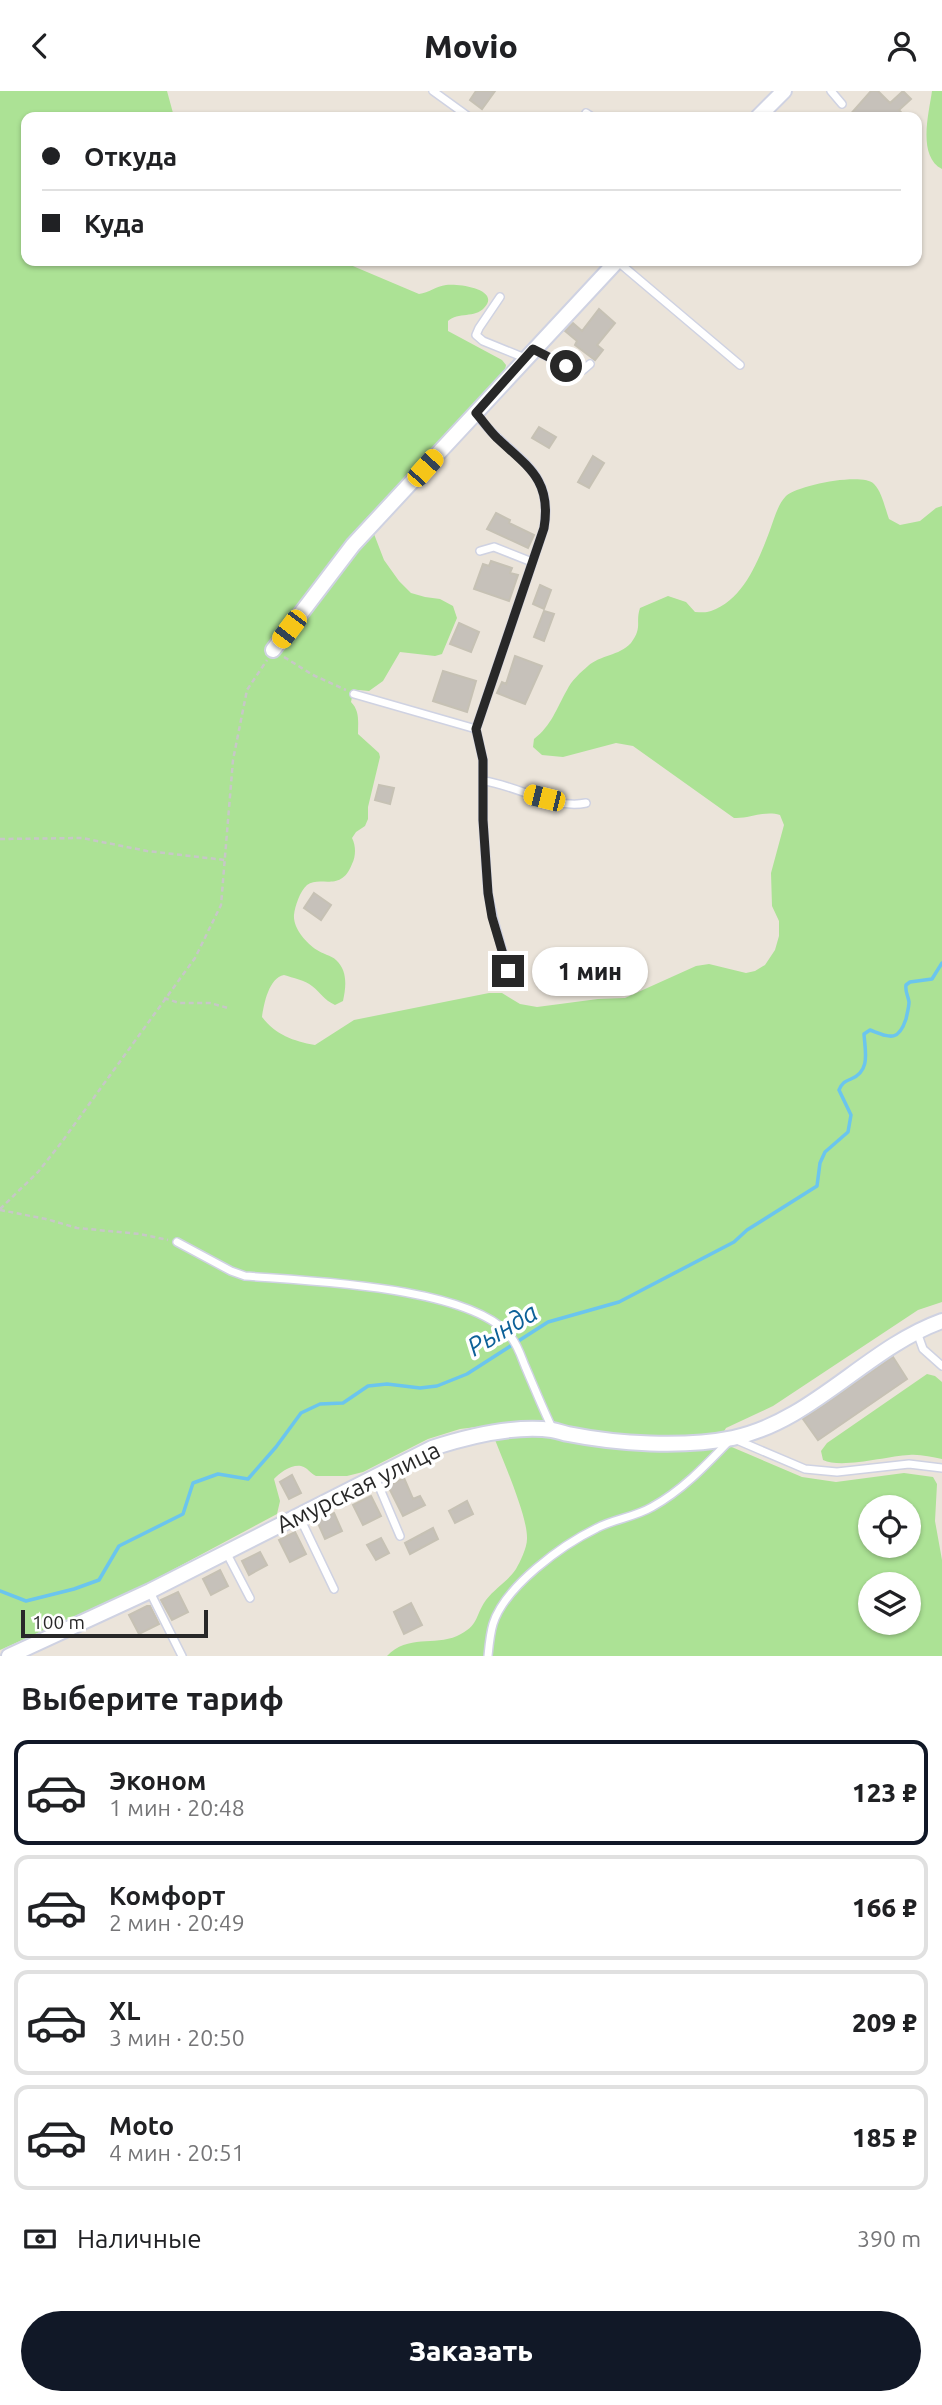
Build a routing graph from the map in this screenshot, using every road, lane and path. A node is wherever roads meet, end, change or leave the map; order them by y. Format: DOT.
graph roads {
  1 [pos="433,91"];
  2 [pos="784,91"];
  3 [pos="831,91"];
  4 [pos="842,104"];
  5 [pos="462,112"];
  6 [pos="763,112"];
  7 [pos="612,266"];
  8 [pos="623,266"];
  9 [pos="500,297"];
  10 [pos="529,354"];
  11 [pos="590,364"];
  12 [pos="740,365"];
  13 [pos="476,413"];
  14 [pos="480,551"];
  15 [pos="532,562"];
  16 [pos="272,650"];
  17 [pos="354,694"];
  18 [pos="476,729"];
  19 [pos="484,781"];
  20 [pos="586,803"];
  21 [pos="0,839"];
  22 [pos="225,860"];
  23 [pos="508,971"];
  24 [pos="164,998"];
  25 [pos="228,1008"];
  26 [pos="0,1210"];
  27 [pos="177,1242"];
  28 [pos="942,1321"];
  29 [pos="917,1331"];
  30 [pos="942,1366"];
  31 [pos="553,1430"];
  32 [pos="732,1438"];
  33 [pos="942,1468"];
  34 [pos="375,1477"];
  35 [pos="299,1515"];
  36 [pos="400,1536"];
  37 [pos="226,1552"];
  38 [pos="334,1589"];
  39 [pos="150,1591"];
  40 [pos="250,1598"];
  41 [pos="9,1656"];
  42 [pos="182,1656"];
  43 [pos="488,1656"];
  1 -- 5 [label="lane"];
  2 -- 6 [label="street"];
  3 -- 4 [label="lane"];
  7 -- 10 [label="street"];
  8 -- 12 [label="lane"];
  9 -- 10 [label="lane"];
  10 -- 11 [label="lane"];
  10 -- 13 [label="street"];
  13 -- 15 [label="lane"];
  13 -- 16 [label="street"];
  14 -- 15 [label="lane"];
  15 -- 18 [label="lane"];
  16 -- 17 [label="path"];
  16 -- 22 [label="path"];
  17 -- 18 [label="lane"];
  18 -- 19 [label="lane"];
  19 -- 20 [label="lane"];
  19 -- 23 [label="lane"];
  21 -- 22 [label="path"];
  22 -- 24 [label="path"];
  24 -- 25 [label="path"];
  24 -- 26 [label="path"];
  26 -- 27 [label="path"];
  27 -- 31 [label="lane"];
  28 -- 29 [label="street, Амурская улица"];
  29 -- 30 [label="lane"];
  29 -- 32 [label="street, Амурская улица"];
  31 -- 32 [label="street, Амурская улица"];
  31 -- 34 [label="street, Амурская улица"];
  32 -- 33 [label="lane"];
  32 -- 43 [label="lane"];
  34 -- 35 [label="street, Амурская улица"];
  34 -- 36 [label="lane"];
  35 -- 37 [label="street, Амурская улица"];
  35 -- 38 [label="lane"];
  37 -- 39 [label="street, Амурская улица"];
  37 -- 40 [label="lane"];
  39 -- 41 [label="street, Амурская улица"];
  39 -- 42 [label="lane"];
}
